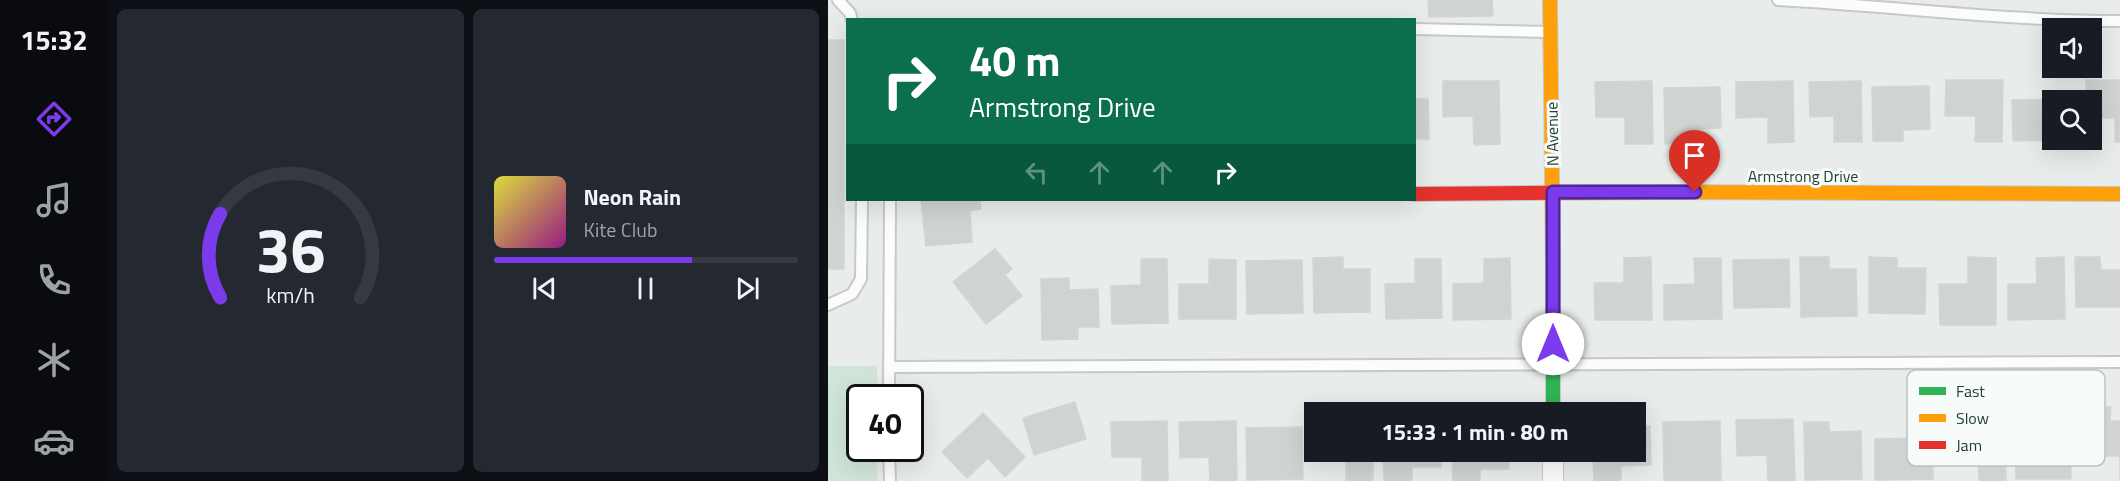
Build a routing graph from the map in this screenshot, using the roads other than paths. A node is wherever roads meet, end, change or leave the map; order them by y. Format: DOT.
graph roads {
  1 [pos="838,0"];
  2 [pos="1550,0"];
  3 [pos="1778,0"];
  4 [pos="851,18"];
  5 [pos="2120,21"];
  6 [pos="1416,29"];
  7 [pos="1551,32"];
  8 [pos="1553,192"];
  9 [pos="1416,194"];
  10 [pos="2120,194"];
  11 [pos="862,201"];
  12 [pos="890,201"];
  13 [pos="828,305"];
  14 [pos="2120,362"];
  15 [pos="1553,365"];
  16 [pos="889,367"];
  17 [pos="889,384"];
  18 [pos="1553,402"];
  19 [pos="889,462"];
  20 [pos="1553,462"];
  21 [pos="890,481"];
  22 [pos="1553,481"];
  1 -- 4 [label="lane"];
  2 -- 7 [label="street, N Avenue"];
  3 -- 5 [label="lane"];
  6 -- 7 [label="lane"];
  7 -- 8 [label="street, N Avenue"];
  8 -- 9 [label="street, Armstrong Drive"];
  8 -- 10 [label="street, Armstrong Drive"];
  8 -- 15 [label="street, N Avenue"];
  11 -- 13 [label="lane"];
  12 -- 16 [label="lane"];
  14 -- 15 [label="lane"];
  15 -- 16 [label="lane"];
  15 -- 18 [label="street, N Avenue"];
  16 -- 17 [label="lane"];
  19 -- 21 [label="lane"];
  20 -- 22 [label="street"];
}
